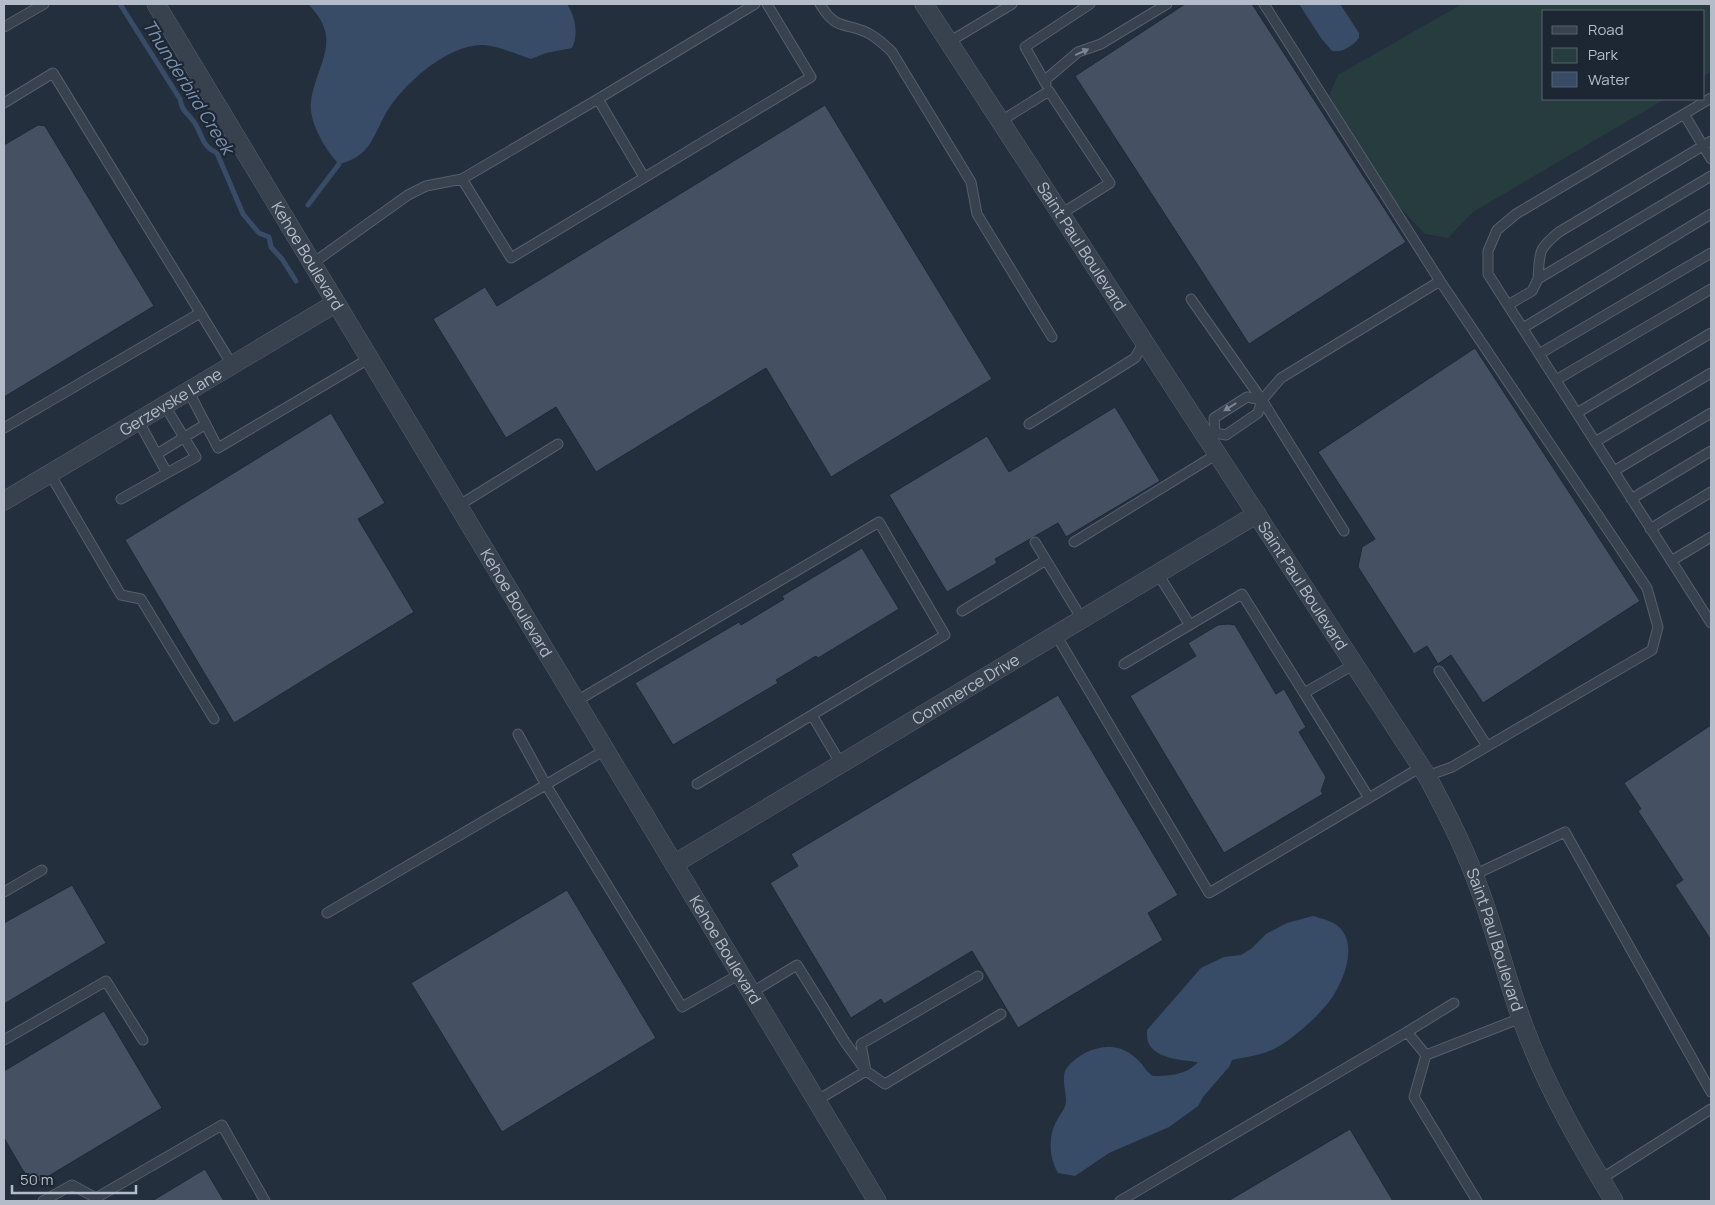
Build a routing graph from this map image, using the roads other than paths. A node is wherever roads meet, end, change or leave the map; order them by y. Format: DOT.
graph roads {
  1 [pos="44,4"];
  2 [pos="156,4"];
  3 [pos="755,4"];
  4 [pos="767,4"];
  5 [pos="820,4"];
  6 [pos="924,4"];
  7 [pos="1090,4"];
  8 [pos="1167,4"];
  9 [pos="1264,4"];
  10 [pos="1009,5"];
  11 [pos="4,27"];
  12 [pos="949,42"];
  13 [pos="1044,81"];
  14 [pos="1049,91"];
  15 [pos="1711,98"];
  16 [pos="598,100"];
  17 [pos="4,103"];
  18 [pos="1684,114"];
  19 [pos="1001,121"];
  20 [pos="1707,143"];
  21 [pos="1711,159"];
  22 [pos="1711,176"];
  23 [pos="644,177"];
  24 [pos="462,179"];
  25 [pos="1061,214"];
  26 [pos="1711,214"];
  27 [pos="1711,253"];
  28 [pos="313,263"];
  29 [pos="1538,279"];
  30 [pos="1440,281"];
  31 [pos="1711,289"];
  32 [pos="1191,299"];
  33 [pos="336,303"];
  34 [pos="1508,305"];
  35 [pos="200,313"];
  36 [pos="1523,328"];
  37 [pos="1711,333"];
  38 [pos="1052,337"];
  39 [pos="1145,342"];
  40 [pos="1539,354"];
  41 [pos="370,358"];
  42 [pos="233,366"];
  43 [pos="1711,373"];
  44 [pos="1556,380"];
  45 [pos="189,392"];
  46 [pos="1262,400"];
  47 [pos="165,406"];
  48 [pos="1711,413"];
  49 [pos="1577,414"];
  50 [pos="138,422"];
  51 [pos="206,424"];
  52 [pos="1029,424"];
  53 [pos="4,428"];
  54 [pos="1211,436"];
  55 [pos="184,437"];
  56 [pos="1595,442"];
  57 [pos="558,444"];
  58 [pos="1711,451"];
  59 [pos="157,454"];
  60 [pos="1218,454"];
  61 [pos="1614,471"];
  62 [pos="167,473"];
  63 [pos="50,474"];
  64 [pos="1711,492"];
  65 [pos="1631,498"];
  66 [pos="121,500"];
  67 [pos="4,501"];
  68 [pos="458,506"];
  69 [pos="1257,514"];
  70 [pos="1650,529"];
  71 [pos="1344,531"];
  72 [pos="1711,537"];
  73 [pos="1035,542"];
  74 [pos="1074,542"];
  75 [pos="1046,560"];
  76 [pos="1670,561"];
  77 [pos="1158,574"];
  78 [pos="962,611"];
  79 [pos="1082,619"];
  80 [pos="1711,623"];
  81 [pos="1190,625"];
  82 [pos="1056,635"];
  83 [pos="1124,664"];
  84 [pos="1355,664"];
  85 [pos="1439,671"];
  86 [pos="1304,693"];
  87 [pos="575,702"];
  88 [pos="812,715"];
  89 [pos="214,719"];
  90 [pos="518,734"];
  91 [pos="1487,746"];
  92 [pos="605,750"];
  93 [pos="841,764"];
  94 [pos="1424,771"];
  95 [pos="697,784"];
  96 [pos="546,785"];
  97 [pos="1368,798"];
  98 [pos="674,864"];
  99 [pos="42,870"];
  100 [pos="1474,874"];
  101 [pos="4,892"];
  102 [pos="326,913"];
  103 [pos="740,974"];
  104 [pos="978,976"];
  105 [pos="751,993"];
  106 [pos="1454,1003"];
  107 [pos="1001,1014"];
  108 [pos="1521,1018"];
  109 [pos="1407,1032"];
  110 [pos="4,1040"];
  111 [pos="143,1040"];
  112 [pos="1426,1055"];
  113 [pos="866,1071"];
  114 [pos="1711,1092"];
  115 [pos="816,1101"];
  116 [pos="1711,1109"];
  117 [pos="1601,1179"];
  118 [pos="43,1201"];
  119 [pos="265,1201"];
  120 [pos="876,1201"];
  121 [pos="1120,1201"];
  122 [pos="1477,1201"];
  123 [pos="1614,1201"];
  1 -- 11 [label="lane"];
  2 -- 28 [label="street, Kehoe Boulevard"];
  3 -- 16 [label="lane"];
  4 -- 23 [label="lane"];
  5 -- 38 [label="lane"];
  6 -- 12 [label="street, Saint Paul Boulevard"];
  7 -- 13 [label="lane"];
  13 -- 8 [label="lane, one-way"];
  9 -- 30 [label="lane"];
  10 -- 12 [label="lane"];
  12 -- 19 [label="street, Saint Paul Boulevard"];
  13 -- 14 [label="lane"];
  14 -- 19 [label="lane"];
  14 -- 25 [label="lane"];
  15 -- 18 [label="lane"];
  16 -- 23 [label="lane"];
  16 -- 24 [label="lane"];
  17 -- 35 [label="lane"];
  18 -- 20 [label="lane"];
  18 -- 34 [label="lane"];
  19 -- 25 [label="street, Saint Paul Boulevard"];
  20 -- 21 [label="lane"];
  20 -- 29 [label="lane"];
  22 -- 29 [label="lane"];
  23 -- 24 [label="lane"];
  24 -- 28 [label="lane"];
  25 -- 39 [label="street, Saint Paul Boulevard"];
  26 -- 36 [label="lane"];
  27 -- 40 [label="lane"];
  28 -- 33 [label="street, Kehoe Boulevard"];
  29 -- 34 [label="lane"];
  30 -- 46 [label="lane"];
  30 -- 91 [label="lane"];
  31 -- 44 [label="lane"];
  32 -- 46 [label="lane"];
  33 -- 41 [label="street, Kehoe Boulevard"];
  33 -- 42 [label="street, Gerzevske Lane"];
  34 -- 36 [label="lane"];
  35 -- 42 [label="lane"];
  35 -- 53 [label="lane"];
  36 -- 40 [label="lane"];
  37 -- 49 [label="lane"];
  39 -- 52 [label="lane"];
  39 -- 54 [label="street, Saint Paul Boulevard"];
  40 -- 44 [label="lane"];
  41 -- 51 [label="lane"];
  41 -- 68 [label="street, Kehoe Boulevard"];
  42 -- 45 [label="street, Gerzevske Lane"];
  43 -- 56 [label="lane"];
  44 -- 49 [label="lane"];
  45 -- 47 [label="street, Gerzevske Lane"];
  45 -- 51 [label="lane"];
  46 -- 54 [label="lane"];
  46 -- 54 [label="lane, one-way"];
  46 -- 71 [label="lane"];
  47 -- 50 [label="street, Gerzevske Lane"];
  47 -- 55 [label="lane"];
  48 -- 61 [label="lane"];
  49 -- 56 [label="lane"];
  50 -- 59 [label="lane"];
  50 -- 63 [label="street, Gerzevske Lane"];
  51 -- 55 [label="lane"];
  54 -- 60 [label="street, Saint Paul Boulevard"];
  55 -- 59 [label="lane"];
  55 -- 62 [label="lane"];
  56 -- 61 [label="lane"];
  57 -- 68 [label="lane"];
  58 -- 65 [label="lane"];
  59 -- 62 [label="lane"];
  60 -- 69 [label="street, Saint Paul Boulevard"];
  60 -- 74 [label="lane"];
  61 -- 65 [label="lane"];
  62 -- 66 [label="lane"];
  63 -- 67 [label="street, Gerzevske Lane"];
  63 -- 89 [label="lane"];
  64 -- 70 [label="lane"];
  65 -- 70 [label="lane"];
  68 -- 87 [label="street, Kehoe Boulevard"];
  69 -- 77 [label="street, Commerce Drive"];
  69 -- 84 [label="street, Saint Paul Boulevard"];
  70 -- 76 [label="lane"];
  72 -- 76 [label="lane"];
  73 -- 75 [label="lane"];
  75 -- 78 [label="lane"];
  75 -- 79 [label="lane"];
  76 -- 80 [label="lane"];
  77 -- 79 [label="street, Commerce Drive"];
  77 -- 81 [label="lane"];
  79 -- 82 [label="street, Commerce Drive"];
  81 -- 83 [label="lane"];
  81 -- 86 [label="lane"];
  82 -- 93 [label="street, Commerce Drive"];
  82 -- 97 [label="lane"];
  84 -- 86 [label="lane"];
  84 -- 94 [label="street, Saint Paul Boulevard"];
  85 -- 91 [label="lane"];
  86 -- 97 [label="lane"];
  87 -- 88 [label="lane"];
  87 -- 92 [label="street, Kehoe Boulevard"];
  88 -- 93 [label="lane"];
  88 -- 95 [label="lane"];
  90 -- 96 [label="lane"];
  91 -- 94 [label="lane"];
  92 -- 96 [label="lane"];
  92 -- 98 [label="street, Kehoe Boulevard"];
  93 -- 98 [label="street, Commerce Drive"];
  94 -- 97 [label="lane"];
  94 -- 100 [label="street, Saint Paul Boulevard"];
  96 -- 102 [label="lane"];
  96 -- 103 [label="lane"];
  98 -- 103 [label="street, Kehoe Boulevard"];
  99 -- 101 [label="lane"];
  100 -- 108 [label="street, Saint Paul Boulevard"];
  100 -- 114 [label="lane"];
  103 -- 105 [label="street, Kehoe Boulevard"];
  104 -- 113 [label="lane"];
  105 -- 113 [label="lane"];
  105 -- 115 [label="street, Kehoe Boulevard"];
  106 -- 109 [label="lane"];
  107 -- 113 [label="lane"];
  108 -- 112 [label="lane"];
  108 -- 117 [label="street, Saint Paul Boulevard"];
  109 -- 112 [label="lane"];
  109 -- 121 [label="lane"];
  110 -- 111 [label="lane"];
  112 -- 122 [label="lane"];
  113 -- 115 [label="lane"];
  115 -- 120 [label="street, Kehoe Boulevard"];
  116 -- 117 [label="lane"];
  117 -- 123 [label="street, Saint Paul Boulevard"];
  118 -- 119 [label="lane"];
}
